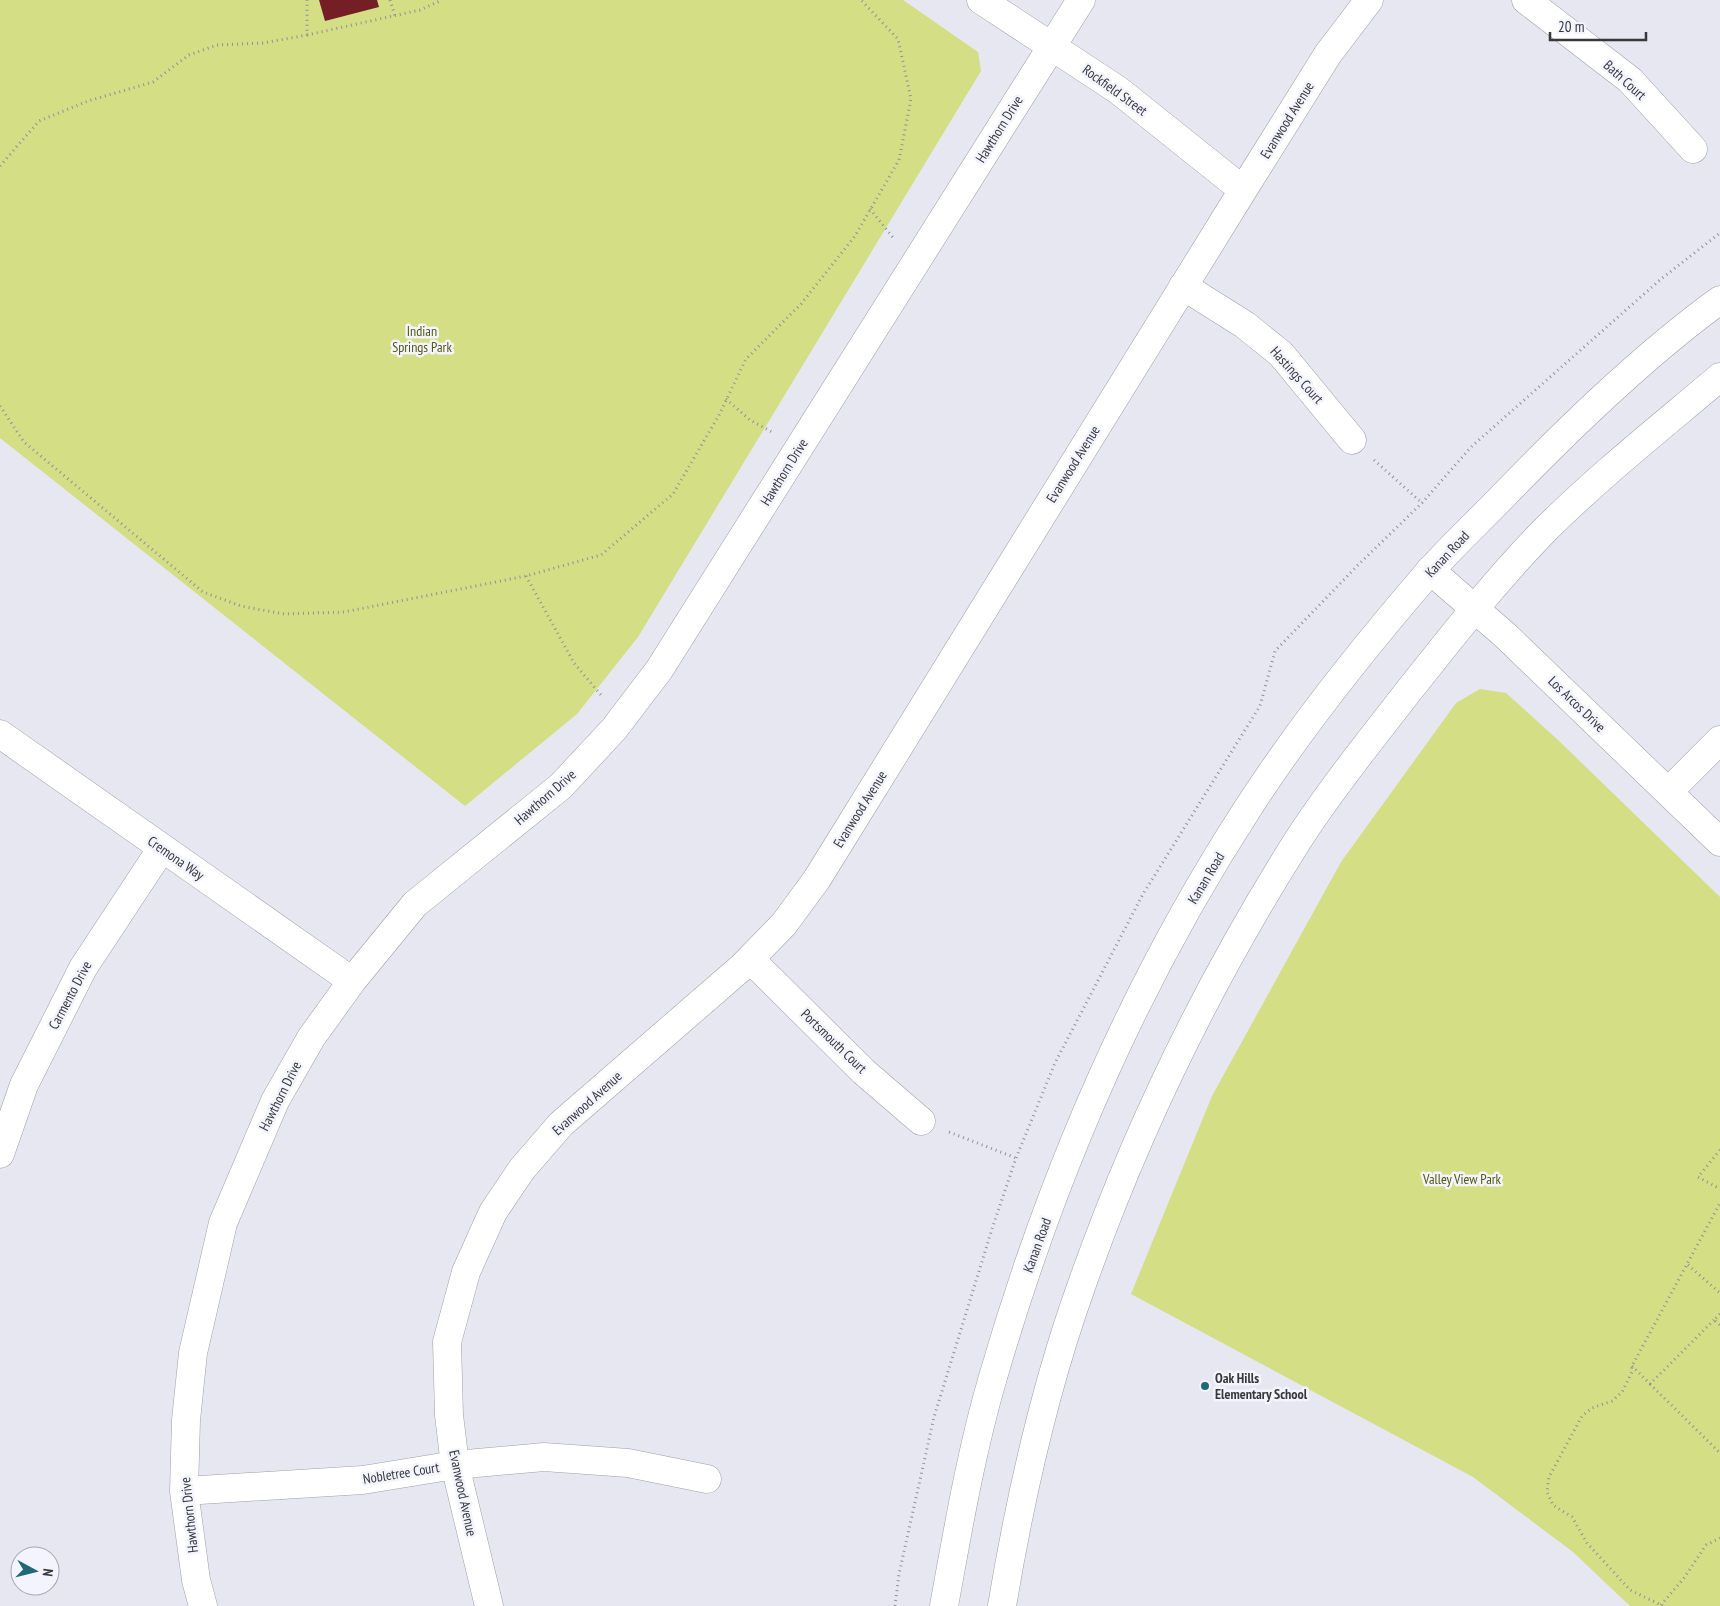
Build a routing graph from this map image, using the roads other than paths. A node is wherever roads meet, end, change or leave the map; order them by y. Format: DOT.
graph roads {
  1 [pos="981,0"];
  2 [pos="1081,0"];
  3 [pos="1369,0"];
  4 [pos="1526,0"];
  5 [pos="1050,46"];
  6 [pos="1693,149"];
  7 [pos="1243,190"];
  8 [pos="1183,286"];
  9 [pos="1720,300"];
  10 [pos="1720,377"];
  11 [pos="1352,440"];
  12 [pos="1430,570"];
  13 [pos="1474,608"];
  14 [pos="0,734"];
  15 [pos="1720,740"];
  16 [pos="1669,791"];
  17 [pos="1720,842"];
  18 [pos="162,848"];
  19 [pos="750,959"];
  20 [pos="352,981"];
  21 [pos="921,1121"];
  22 [pos="0,1154"];
  23 [pos="455,1465"];
  24 [pos="707,1479"];
  25 [pos="184,1491"];
  26 [pos="203,1606"];
  27 [pos="489,1606"];
  28 [pos="944,1606"];
  29 [pos="1002,1606"];
  1 -- 5 [label="street, Rockfield Street"];
  2 -- 5 [label="street, Hawthorn Drive"];
  3 -- 7 [label="street, Evanwood Avenue"];
  4 -- 6 [label="street, Bath Court"];
  5 -- 7 [label="street, Rockfield Street"];
  5 -- 20 [label="street, Hawthorn Drive"];
  7 -- 8 [label="street, Evanwood Avenue"];
  8 -- 11 [label="street, Hastings Court"];
  8 -- 19 [label="street, Evanwood Avenue"];
  9 -- 12 [label="street, Kanan Road"];
  10 -- 13 [label="street"];
  12 -- 13 [label="street, Los Arcos Drive"];
  12 -- 28 [label="street, Kanan Road"];
  13 -- 16 [label="street, Los Arcos Drive"];
  13 -- 29 [label="street"];
  14 -- 18 [label="street, Cremona Way"];
  15 -- 16 [label="street"];
  16 -- 17 [label="street, Los Arcos Drive"];
  18 -- 20 [label="street, Cremona Way"];
  18 -- 22 [label="street, Carmento Drive"];
  19 -- 21 [label="street, Portsmouth Court"];
  19 -- 23 [label="street, Evanwood Avenue"];
  20 -- 25 [label="street, Hawthorn Drive"];
  23 -- 24 [label="street, Nobletree Court"];
  23 -- 25 [label="street, Nobletree Court"];
  23 -- 27 [label="street, Evanwood Avenue"];
  25 -- 26 [label="street, Hawthorn Drive"];
}
